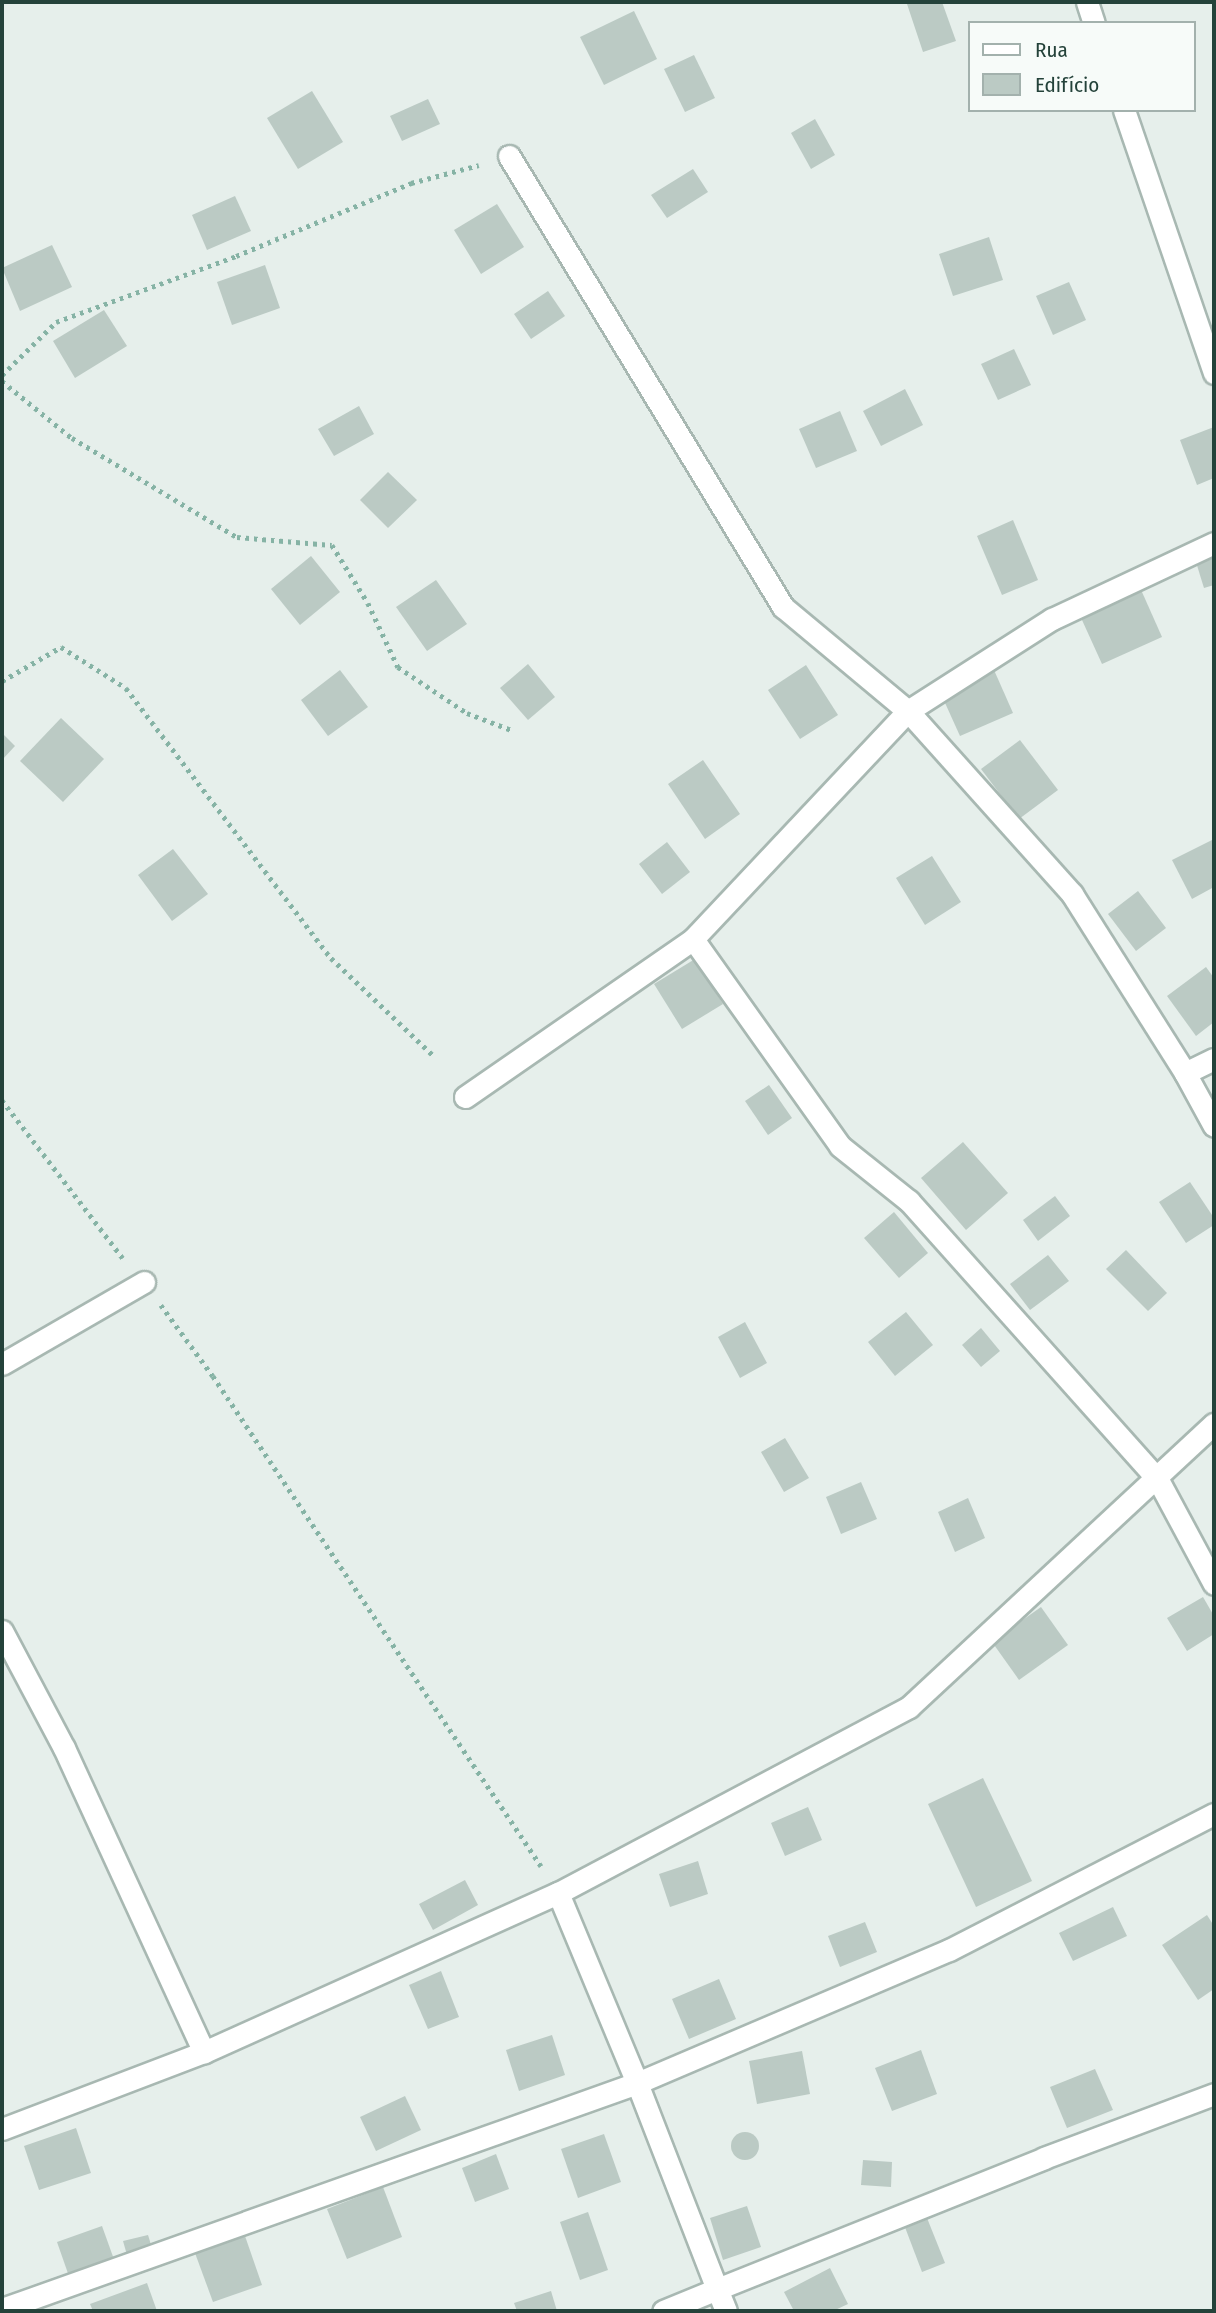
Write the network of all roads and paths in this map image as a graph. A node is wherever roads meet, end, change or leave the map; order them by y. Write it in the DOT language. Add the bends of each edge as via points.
graph roads {
  1 [pos="1087,2"];
  2 [pos="1093,21"];
  3 [pos="1125,112"];
  4 [pos="509,156"];
  5 [pos="1214,373"];
  6 [pos="2,375"];
  7 [pos="2,381"];
  8 [pos="1214,543"];
  9 [pos="2,681"];
  10 [pos="908,711"];
  11 [pos="514,731"];
  12 [pos="692,939"];
  13 [pos="434,1056"];
  14 [pos="1214,1059"];
  15 [pos="1185,1073"];
  16 [pos="465,1097"];
  17 [pos="2,1100"];
  18 [pos="1214,1126"];
  19 [pos="144,1282"];
  20 [pos="2,1364"];
  21 [pos="1214,1424"];
  22 [pos="1157,1478"];
  23 [pos="1214,1584"];
  24 [pos="2,1631"];
  25 [pos="1214,1814"];
  26 [pos="558,1893"];
  27 [pos="204,2052"];
  28 [pos="637,2083"];
  29 [pos="1214,2094"];
  30 [pos="2,2129"];
  31 [pos="717,2289"];
  32 [pos="2,2309"];
  33 [pos="663,2311"];
  34 [pos="726,2311"];
  1 -- 2 [label="street"];
  3 -- 5 [label="street"];
  4 -- 6 [label="path" via="411,183 236,256 55,322"];
  4 -- 10 [label="street" via="783,607"];
  7 -- 11 [label="path" via="72,438 237,537 332,545 368,604 398,667 467,713"];
  8 -- 10 [label="street" via="1052,619"];
  9 -- 13 [label="path" via="61,647 126,688 331,958"];
  10 -- 12 [label="street"];
  10 -- 15 [label="street" via="1072,894"];
  12 -- 16 [label="street"];
  12 -- 22 [label="street" via="840,1146 909,1201"];
  14 -- 15 [label="street"];
  15 -- 18 [label="street"];
  17 -- 19 [label="path"];
  19 -- 20 [label="street"];
  19 -- 26 [label="path" via="213,1376"];
  21 -- 22 [label="street"];
  22 -- 23 [label="street"];
  22 -- 26 [label="street" via="909,1707"];
  24 -- 27 [label="street" via="64,1748"];
  25 -- 28 [label="street" via="949,1950"];
  26 -- 27 [label="street"];
  26 -- 28 [label="street"];
  27 -- 30 [label="street"];
  28 -- 31 [label="street"];
  28 -- 32 [label="street"];
  29 -- 31 [label="street"];
  31 -- 33 [label="street"];
  31 -- 34 [label="street"];
}
